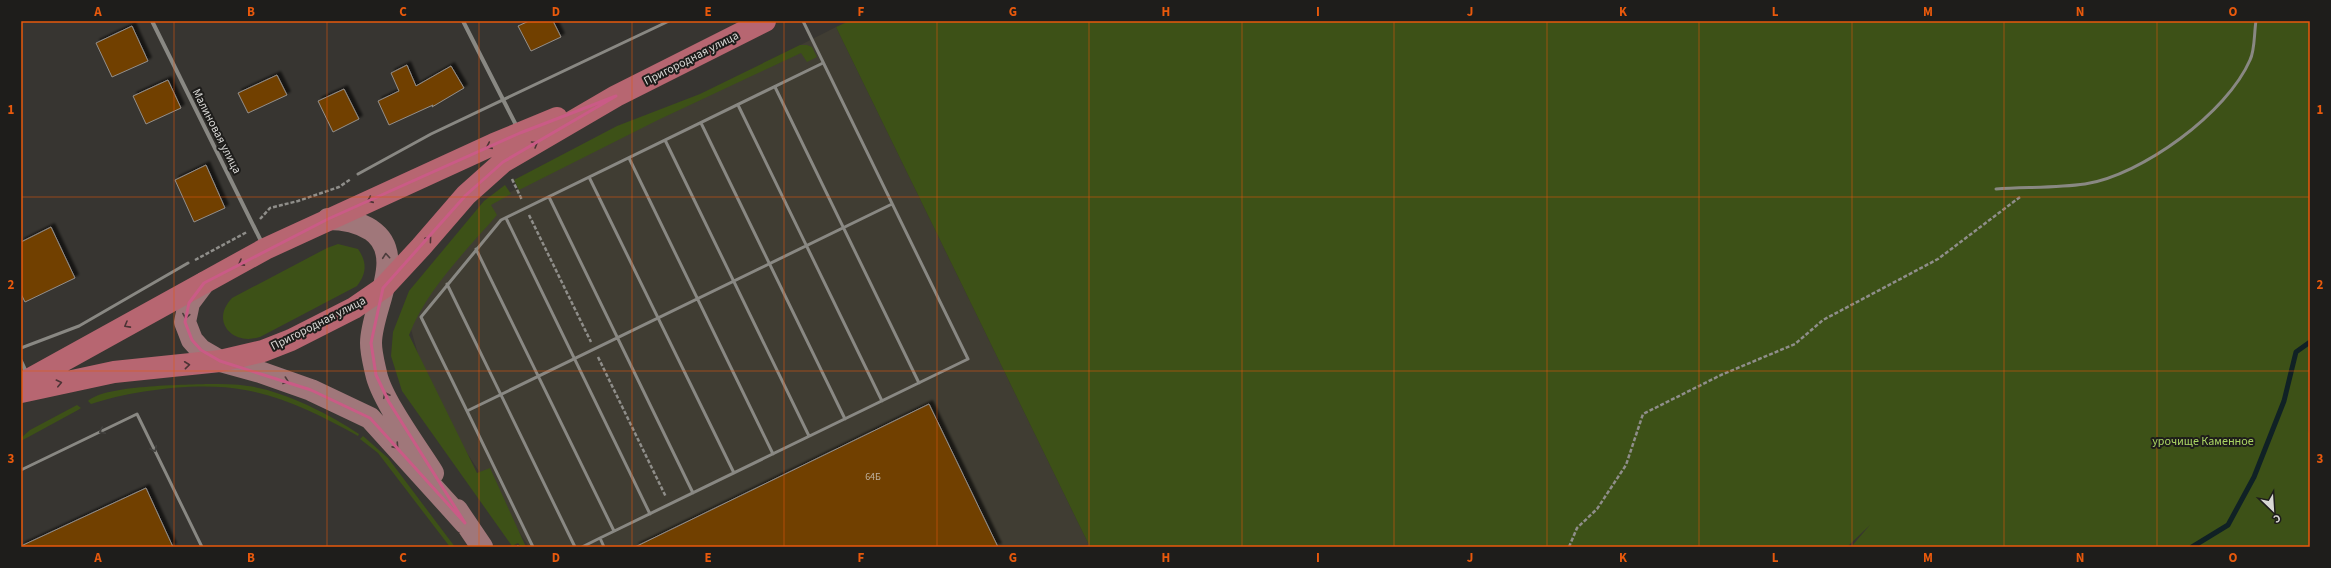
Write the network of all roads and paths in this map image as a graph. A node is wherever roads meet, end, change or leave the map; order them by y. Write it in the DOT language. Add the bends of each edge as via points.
graph roads {
  1 [pos="152,21"];
  2 [pos="463,21"];
  3 [pos="669,21"];
  4 [pos="765,21"];
  5 [pos="803,21"];
  6 [pos="2256,21"];
  7 [pos="823,63"];
  8 [pos="775,86"];
  9 [pos="616,96"];
  10 [pos="503,100"];
  11 [pos="738,105"];
  12 [pos="701,123"];
  13 [pos="520,133"];
  14 [pos="665,140"];
  15 [pos="629,158"];
  16 [pos="503,162"];
  17 [pos="358,174"];
  18 [pos="589,177"];
  19 [pos="2035,186"];
  20 [pos="1996,188"];
  21 [pos="549,197"];
  22 [pos="892,204"];
  23 [pos="526,208"];
  24 [pos="506,218"];
  25 [pos="328,219"];
  26 [pos="254,227"];
  27 [pos="844,228"];
  28 [pos="807,246"];
  29 [pos="265,249"];
  30 [pos="476,249"];
  31 [pos="188,263"];
  32 [pos="769,264"];
  33 [pos="734,281"];
  34 [pos="204,283"];
  35 [pos="447,284"];
  36 [pos="383,288"];
  37 [pos="698,299"];
  38 [pos="658,318"];
  39 [pos="618,338"];
  40 [pos="21,348"];
  41 [pos="595,349"];
  42 [pos="575,359"];
  43 [pos="220,361"];
  44 [pos="539,377"];
  45 [pos="23,379"];
  46 [pos="919,383"];
  47 [pos="501,395"];
  48 [pos="882,401"];
  49 [pos="467,412"];
  50 [pos="845,419"];
  51 [pos="809,436"];
  52 [pos="773,454"];
  53 [pos="21,470"];
  54 [pos="734,473"];
  55 [pos="694,493"];
  56 [pos="670,504"];
  57 [pos="650,514"];
  58 [pos="465,523"];
  59 [pos="614,532"];
  60 [pos="600,538"];
  61 [pos="202,547"];
  62 [pos="482,547"];
  63 [pos="533,547"];
  64 [pos="576,547"];
  65 [pos="582,547"];
  66 [pos="604,547"];
  67 [pos="1569,547"];
  1 -- 26 [label="street, Малиновая улица"];
  2 -- 10 [label="street"];
  3 -- 10 [label="lane"];
  4 -- 9 [label="main road, Пригородная улица"];
  5 -- 7 [label="lane"];
  6 -- 19 [label="lane" via="2251,59 2226,98 2174,143 2125,172 2085,184"];
  7 -- 8 [label="lane"];
  7 -- 22 [label="lane"];
  8 -- 11 [label="lane"];
  8 -- 27 [label="lane"];
  9 -- 13 [label="main road, Пригородная улица"];
  16 -- 9 [label="main road, Пригородная улица, one-way"];
  10 -- 13 [label="street"];
  10 -- 17 [label="lane" via="431,134"];
  11 -- 12 [label="lane"];
  11 -- 28 [label="lane"];
  12 -- 14 [label="lane"];
  12 -- 32 [label="lane"];
  13 -- 25 [label="main road, Пригородная улица, one-way"];
  14 -- 15 [label="lane"];
  14 -- 33 [label="lane"];
  15 -- 18 [label="lane"];
  15 -- 37 [label="lane"];
  16 -- 23 [label="path"];
  36 -- 16 [label="main road, Пригородная улица, one-way" via="466,195"];
  17 -- 26 [label="path" via="339,187 270,208"];
  18 -- 21 [label="lane"];
  18 -- 38 [label="lane"];
  19 -- 20 [label="lane"];
  19 -- 67 [label="path" via="1938,259 1823,320 1795,344 1721,375 1642,414 1626,465 1597,508 1578,528"];
  21 -- 23 [label="lane"];
  21 -- 39 [label="lane"];
  22 -- 27 [label="lane"];
  22 -- 46 [label="lane" via="968,359"];
  23 -- 24 [label="lane"];
  23 -- 41 [label="path"];
  24 -- 30 [label="lane" via="501,220"];
  24 -- 42 [label="lane"];
  25 -- 29 [label="main road, Пригородная улица"];
  36 -- 25 [label="street, one-way" via="387,250 379,235 347,219"];
  26 -- 29 [label="street, Малиновая улица"];
  26 -- 31 [label="path"];
  27 -- 28 [label="lane"];
  27 -- 46 [label="lane"];
  28 -- 32 [label="lane"];
  28 -- 48 [label="lane"];
  29 -- 34 [label="main road, Пригородная улица, one-way"];
  30 -- 35 [label="lane"];
  30 -- 44 [label="lane"];
  31 -- 40 [label="lane" via="79,326"];
  32 -- 33 [label="lane"];
  32 -- 50 [label="lane"];
  33 -- 37 [label="lane"];
  33 -- 51 [label="lane"];
  34 -- 43 [label="street, one-way" via="189,303 185,322 192,340 201,350"];
  34 -- 45 [label="main road, Пригородная улица, one-way"];
  35 -- 47 [label="lane"];
  35 -- 49 [label="lane" via="421,317"];
  36 -- 43 [label="main road, Пригородная улица" via="354,308 291,340 263,351"];
  58 -- 36 [label="street, one-way" via="389,402 376,375 371,343"];
  37 -- 38 [label="lane"];
  37 -- 52 [label="lane"];
  38 -- 39 [label="lane"];
  38 -- 54 [label="lane"];
  39 -- 41 [label="lane"];
  39 -- 55 [label="lane"];
  41 -- 42 [label="lane"];
  41 -- 56 [label="path"];
  42 -- 44 [label="lane"];
  42 -- 57 [label="lane"];
  45 -- 43 [label="main road, Пригородная улица, one-way"];
  43 -- 58 [label="street, one-way" via="311,390 370,418"];
  44 -- 47 [label="lane"];
  44 -- 59 [label="lane"];
  46 -- 48 [label="lane"];
  47 -- 49 [label="lane"];
  47 -- 64 [label="lane"];
  48 -- 50 [label="lane"];
  49 -- 63 [label="lane"];
  50 -- 51 [label="lane"];
  51 -- 52 [label="lane"];
  52 -- 54 [label="lane"];
  53 -- 61 [label="lane" via="137,414"];
  54 -- 55 [label="lane"];
  55 -- 56 [label="lane"];
  56 -- 57 [label="lane"];
  57 -- 59 [label="lane"];
  58 -- 62 [label="street"];
  59 -- 60 [label="lane"];
  60 -- 65 [label="lane"];
  60 -- 66 [label="lane"];
}
